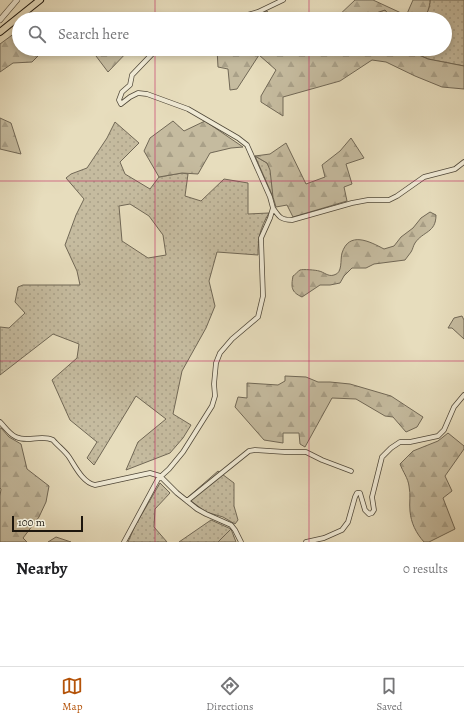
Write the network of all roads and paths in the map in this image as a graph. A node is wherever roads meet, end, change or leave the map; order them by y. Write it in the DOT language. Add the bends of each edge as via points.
graph roads {
  1 [pos="17,0"];
  2 [pos="40,0"];
  3 [pos="283,0"];
  4 [pos="26,12"];
  5 [pos="258,12"];
  6 [pos="0,20"];
  7 [pos="12,24"];
  8 [pos="0,32"];
  9 [pos="150,56"];
  10 [pos="464,162"];
  11 [pos="273,208"];
  12 [pos="464,396"];
  13 [pos="0,422"];
  14 [pos="351,471"];
  15 [pos="160,476"];
  16 [pos="187,501"];
  17 [pos="124,542"];
  18 [pos="241,542"];
  19 [pos="306,542"];
  1 -- 6 [label="street"];
  2 -- 4 [label="highway"];
  3 -- 5 [label="street"];
  7 -- 8 [label="highway"];
  9 -- 11 [label="street" via="132,75 130,85 118,100 121,104 138,93 147,94 188,109 238,138 247,145"];
  10 -- 11 [label="street" via="455,169 424,177 389,200 352,203 292,220 280,218"];
  11 -- 15 [label="street" via="261,238 263,296 258,317 220,353 216,363 215,396 212,406 183,452"];
  12 -- 19 [label="street" via="438,436 400,442 382,457 372,497 372,512 369,514 365,510 360,493 357,493 348,522 342,530"];
  13 -- 15 [label="street" via="18,438 40,437 53,440 91,485 150,474"];
  14 -- 16 [label="street" via="306,452 249,451"];
  15 -- 16 [label="street"];
  15 -- 17 [label="street"];
  16 -- 18 [label="street" via="206,514 231,525"];
}
